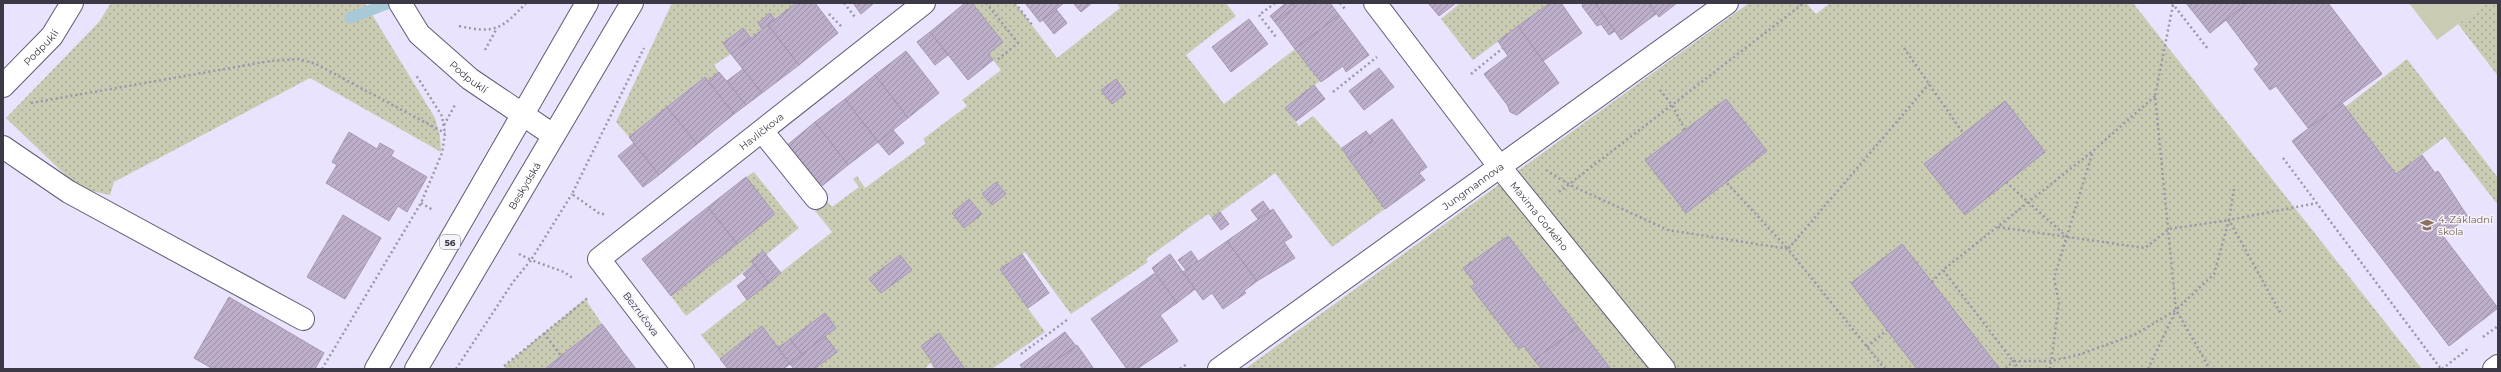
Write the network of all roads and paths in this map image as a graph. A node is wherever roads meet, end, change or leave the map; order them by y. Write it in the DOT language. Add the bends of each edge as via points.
graph roads {
  1 [pos="72,3"];
  2 [pos="400,3"];
  3 [pos="526,3"];
  4 [pos="587,3"];
  5 [pos="632,3"];
  6 [pos="844,3"];
  7 [pos="924,3"];
  8 [pos="986,3"];
  9 [pos="1015,3"];
  10 [pos="1275,3"];
  11 [pos="1340,3"];
  12 [pos="1375,3"];
  13 [pos="1727,3"];
  14 [pos="1804,3"];
  15 [pos="2173,4"];
  16 [pos="829,14"];
  17 [pos="1349,14"];
  18 [pos="859,22"];
  19 [pos="1033,26"];
  20 [pos="460,27"];
  21 [pos="846,32"];
  22 [pos="1276,37"];
  23 [pos="646,44"];
  24 [pos="1503,48"];
  25 [pos="1904,48"];
  26 [pos="2208,49"];
  27 [pos="1380,54"];
  28 [pos="997,60"];
  29 [pos="1641,65"];
  30 [pos="1466,68"];
  31 [pos="413,70"];
  32 [pos="1471,74"];
  33 [pos="1476,80"];
  34 [pos="1929,84"];
  35 [pos="3,86"];
  36 [pos="1332,92"];
  37 [pos="2155,96"];
  38 [pos="30,103"];
  39 [pos="1672,105"];
  40 [pos="523,115"];
  41 [pos="1685,130"];
  42 [pos="762,131"];
  43 [pos="445,133"];
  44 [pos="553,134"];
  45 [pos="1963,134"];
  46 [pos="1526,146"];
  47 [pos="3,147"];
  48 [pos="2094,150"];
  49 [pos="2283,158"];
  50 [pos="1499,166"];
  51 [pos="1726,182"];
  52 [pos="2006,182"];
  53 [pos="1570,185"];
  54 [pos="2234,189"];
  55 [pos="572,194"];
  56 [pos="816,198"];
  57 [pos="2030,202"];
  58 [pos="2317,203"];
  59 [pos="1533,207"];
  60 [pos="612,214"];
  61 [pos="2229,220"];
  62 [pos="1998,227"];
  63 [pos="2169,229"];
  64 [pos="2066,237"];
  65 [pos="1788,249"];
  66 [pos="599,259"];
  67 [pos="531,260"];
  68 [pos="1943,270"];
  69 [pos="578,282"];
  70 [pos="1932,282"];
  71 [pos="587,291"];
  72 [pos="591,296"];
  73 [pos="594,300"];
  74 [pos="2176,310"];
  75 [pos="2282,314"];
  76 [pos="303,319"];
  77 [pos="1067,320"];
  78 [pos="1887,330"];
  79 [pos="544,333"];
  80 [pos="1867,347"];
  81 [pos="1021,354"];
  82 [pos="561,356"];
  83 [pos="1193,360"];
  84 [pos="2013,361"];
  85 [pos="2051,361"];
  86 [pos="504,366"];
  87 [pos="2498,366"];
  88 [pos="322,369"];
  89 [pos="376,369"];
  90 [pos="416,369"];
  91 [pos="456,369"];
  92 [pos="683,369"];
  93 [pos="1180,369"];
  94 [pos="1219,369"];
  95 [pos="1664,369"];
  96 [pos="1884,369"];
  97 [pos="2006,369"];
  98 [pos="2019,369"];
  99 [pos="2050,369"];
  100 [pos="2148,369"];
  101 [pos="2210,369"];
  102 [pos="2441,369"];
  103 [pos="2494,369"];
  1 -- 35 [label="street, Podpuklí" via="52,36"];
  2 -- 40 [label="street, Podpuklí" via="419,34 470,79"];
  3 -- 20 [label="path" via="506,24 488,30"];
  4 -- 40 [label="street, 56"];
  5 -- 44 [label="street, Beskydská"];
  6 -- 18 [label="path"];
  7 -- 42 [label="street, Havlíčkova"];
  8 -- 28 [label="path" via="1018,43"];
  9 -- 19 [label="path"];
  10 -- 22 [label="path" via="1259,15"];
  11 -- 17 [label="path"];
  12 -- 50 [label="street, Maxima Gorkého"];
  13 -- 29 [label="street, Jungmannova"];
  14 -- 39 [label="path"];
  15 -- 26 [label="path"];
  15 -- 37 [label="path"];
  16 -- 21 [label="path"];
  23 -- 55 [label="path"];
  24 -- 32 [label="path"];
  25 -- 34 [label="path"];
  27 -- 36 [label="path"];
  29 -- 39 [label="path"];
  29 -- 46 [label="street, Jungmannova"];
  30 -- 32 [label="path"];
  31 -- 43 [label="path" via="442,116"];
  32 -- 33 [label="path"];
  34 -- 45 [label="path"];
  34 -- 65 [label="path"];
  37 -- 48 [label="path"];
  37 -- 63 [label="path"];
  38 -- 43 [label="path" via="270,61 299,59 316,64"];
  39 -- 41 [label="path"];
  39 -- 53 [label="path"];
  40 -- 44 [label="street, Podpuklí"];
  40 -- 89 [label="street, 56"];
  42 -- 56 [label="street"];
  42 -- 66 [label="street, Havlíčkova"];
  43 -- 88 [label="path" via="442,153 421,203"];
  44 -- 90 [label="street, Beskydská"];
  46 -- 50 [label="street, Jungmannova"];
  46 -- 53 [label="path" via="1539,166"];
  47 -- 76 [label="street" via="69,192"];
  48 -- 57 [label="path"];
  48 -- 64 [label="path"];
  49 -- 58 [label="path"];
  50 -- 59 [label="street, Maxima Gorkého"];
  50 -- 94 [label="street, Jungmannova"];
  51 -- 65 [label="path"];
  52 -- 57 [label="path"];
  53 -- 59 [label="path"];
  53 -- 65 [label="path" via="1668,230"];
  54 -- 61 [label="path"];
  55 -- 60 [label="path" via="600,214"];
  55 -- 67 [label="path"];
  57 -- 62 [label="path"];
  57 -- 64 [label="path"];
  58 -- 61 [label="path"];
  58 -- 102 [label="path"];
  59 -- 95 [label="street, Maxima Gorkého"];
  61 -- 63 [label="path"];
  61 -- 74 [label="path" via="2214,274"];
  61 -- 75 [label="path"];
  62 -- 64 [label="path"];
  62 -- 68 [label="path"];
  63 -- 64 [label="path" via="2145,248"];
  63 -- 74 [label="path"];
  64 -- 85 [label="path" via="2054,278 2059,303"];
  65 -- 80 [label="path"];
  66 -- 92 [label="street, Bezručova"];
  67 -- 69 [label="path" via="564,272"];
  67 -- 91 [label="path" via="513,282"];
  68 -- 70 [label="path"];
  68 -- 84 [label="path"];
  71 -- 72 [label="path"];
  72 -- 73 [label="path"];
  72 -- 79 [label="path"];
  74 -- 85 [label="path" via="2136,334"];
  74 -- 100 [label="path"];
  74 -- 101 [label="path"];
  77 -- 81 [label="path"];
  78 -- 80 [label="path"];
  79 -- 82 [label="path"];
  79 -- 86 [label="path"];
  80 -- 96 [label="path"];
  83 -- 93 [label="path"];
  84 -- 85 [label="path"];
  84 -- 97 [label="path"];
  84 -- 98 [label="path"];
  85 -- 99 [label="path"];
  87 -- 103 [label="street"];
}
